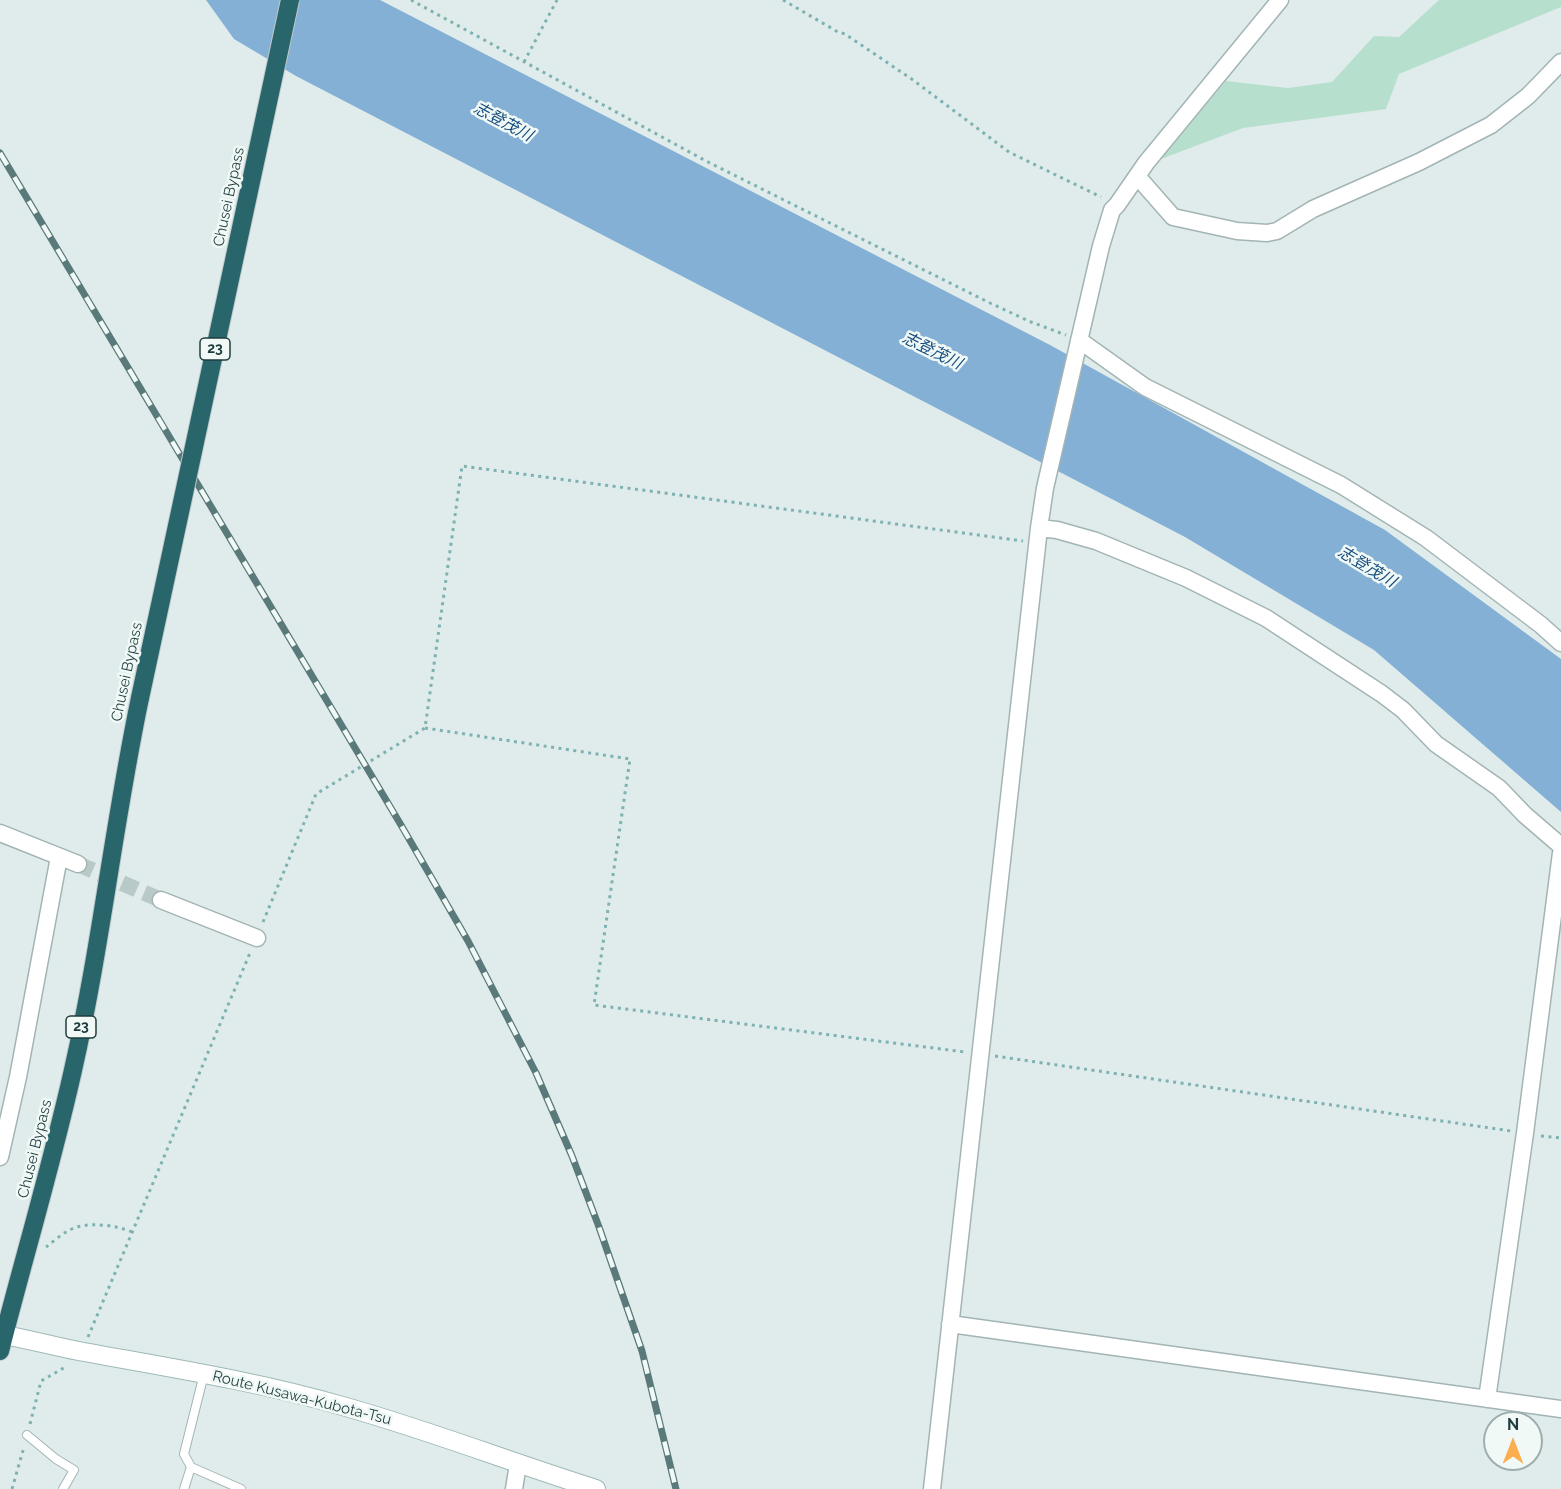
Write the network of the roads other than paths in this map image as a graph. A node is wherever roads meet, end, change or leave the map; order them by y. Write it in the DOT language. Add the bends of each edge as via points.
graph roads {
  1 [pos="290,0"];
  2 [pos="1280,0"];
  3 [pos="1561,62"];
  4 [pos="1137,176"];
  5 [pos="1079,344"];
  6 [pos="1038,536"];
  7 [pos="1561,643"];
  8 [pos="0,833"];
  9 [pos="1561,846"];
  10 [pos="1561,853"];
  11 [pos="58,857"];
  12 [pos="78,864"];
  13 [pos="161,900"];
  14 [pos="257,938"];
  15 [pos="0,1157"];
  16 [pos="950,1324"];
  17 [pos="1,1340"];
  18 [pos="204,1373"];
  19 [pos="1487,1399"];
  20 [pos="1561,1409"];
  21 [pos="27,1435"];
  22 [pos="518,1464"];
  23 [pos="191,1467"];
  24 [pos="63,1489"];
  25 [pos="184,1489"];
  26 [pos="241,1489"];
  27 [pos="514,1489"];
  28 [pos="596,1489"];
  29 [pos="932,1489"];
  1 -- 17 [label="highway, Chusei Bypass / 23, bridge" via="120,796 74,1068"];
  2 -- 4 [label="street"];
  3 -- 4 [label="street" via="1528,96 1491,124 1419,162 1313,209 1276,231 1238,231 1173,217"];
  4 -- 5 [label="street" via="1112,210"];
  5 -- 6 [label="street" via="1045,488"];
  5 -- 7 [label="street" via="1146,387 1341,485 1426,538"];
  6 -- 9 [label="street" via="1057,530 1096,541 1186,578 1266,618 1383,694 1436,744 1498,788"];
  6 -- 16 [label="street"];
  8 -- 11 [label="street"];
  10 -- 19 [label="street"];
  11 -- 12 [label="street"];
  11 -- 15 [label="street"];
  13 -- 14 [label="street"];
  16 -- 19 [label="street"];
  16 -- 29 [label="street"];
  17 -- 18 [label="main road, Route Kusawa-Kubota-Tsu"];
  18 -- 22 [label="main road, Route Kusawa-Kubota-Tsu" via="344,1406"];
  18 -- 23 [label="lane" via="184,1454"];
  19 -- 20 [label="street"];
  21 -- 24 [label="lane" via="74,1470"];
  22 -- 27 [label="street"];
  22 -- 28 [label="main road, Route Kusawa-Kubota-Tsu"];
  23 -- 25 [label="lane"];
  23 -- 26 [label="lane"];
}
